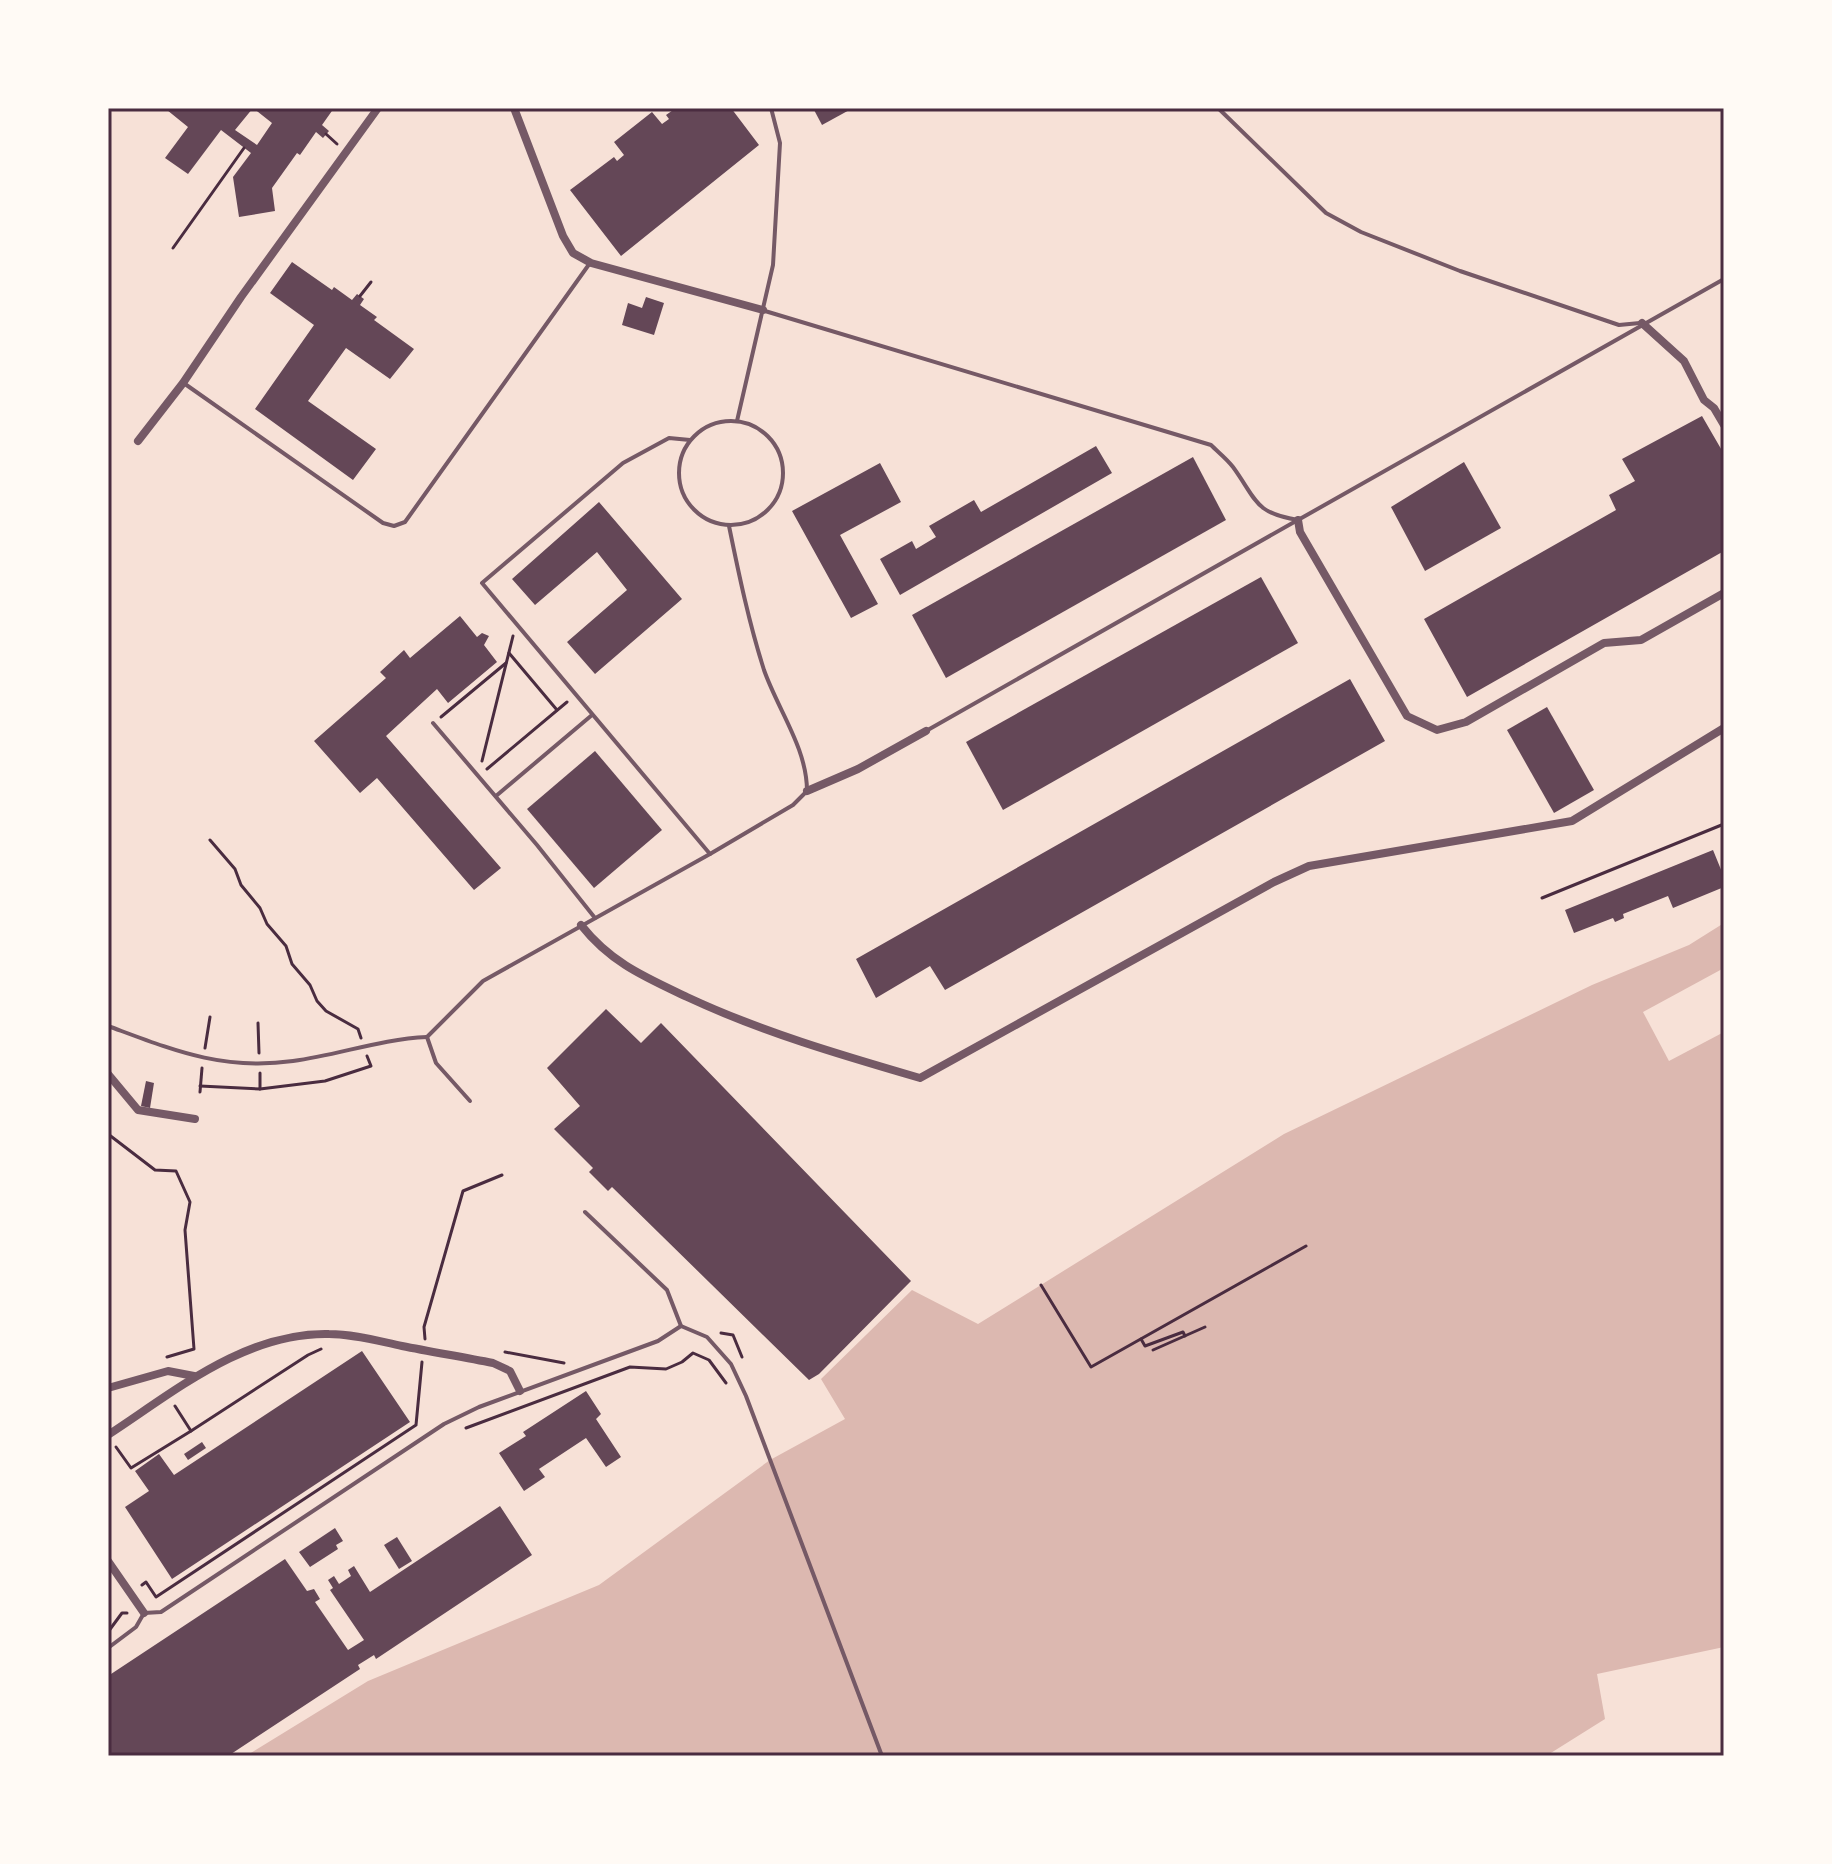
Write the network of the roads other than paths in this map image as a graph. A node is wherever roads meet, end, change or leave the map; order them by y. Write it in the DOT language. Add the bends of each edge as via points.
graph roads {
  1 [pos="378,108"];
  2 [pos="514,108"];
  3 [pos="771,108"];
  4 [pos="1218,108"];
  5 [pos="591,263"];
  6 [pos="1724,279"];
  7 [pos="763,310"];
  8 [pos="1642,323"];
  9 [pos="183,383"];
  10 [pos="737,421"];
  11 [pos="1724,425"];
  12 [pos="690,440"];
  13 [pos="138,441"];
  14 [pos="1298,520"];
  15 [pos="729,526"];
  16 [pos="1724,593"];
  17 [pos="592,715"];
  18 [pos="433,723"];
  19 [pos="1724,728"];
  20 [pos="926,731"];
  21 [pos="807,791"];
  22 [pos="496,796"];
  23 [pos="710,854"];
  24 [pos="595,918"];
  25 [pos="581,925"];
  26 [pos="108,1026"];
  27 [pos="427,1037"];
  28 [pos="108,1074"];
  29 [pos="470,1101"];
  30 [pos="195,1119"];
  31 [pos="585,1212"];
  32 [pos="681,1326"];
  33 [pos="194,1376"];
  34 [pos="108,1388"];
  35 [pos="520,1391"];
  36 [pos="108,1435"];
  37 [pos="108,1561"];
  38 [pos="144,1613"];
  39 [pos="108,1648"];
  40 [pos="882,1756"];
  1 -- 9 [label="street"];
  2 -- 5 [label="street" via="563,236 573,253"];
  3 -- 7 [label="lane" via="780,143 773,265"];
  4 -- 8 [label="lane" via="1326,213 1361,232 1619,325"];
  5 -- 7 [label="street"];
  5 -- 9 [label="lane" via="405,522 394,526"];
  6 -- 8 [label="lane"];
  7 -- 10 [label="lane"];
  7 -- 14 [label="lane" via="1211,445 1258,506"];
  8 -- 11 [label="street" via="1684,361"];
  8 -- 14 [label="lane"];
  9 -- 13 [label="street"];
  10 -- 12 [label="lane" via="703,428"];
  10 -- 15 [label="lane" via="754,426 779,450 783,485 765,514"];
  12 -- 15 [label="lane" via="679,471 688,504 700,516"];
  12 -- 17 [label="lane" via="669,438 623,463 482,583"];
  14 -- 16 [label="street" via="1300,532 1407,716 1437,730 1466,722 1604,643 1641,640"];
  14 -- 20 [label="lane"];
  15 -- 21 [label="lane" via="750,623 765,673 807,770"];
  17 -- 22 [label="lane"];
  17 -- 23 [label="lane"];
  18 -- 22 [label="lane"];
  19 -- 25 [label="street" via="1572,821 1309,866 920,1078 799,1043 708,1007 626,968"];
  20 -- 21 [label="street"];
  21 -- 23 [label="lane" via="793,805"];
  22 -- 24 [label="lane"];
  23 -- 24 [label="lane"];
  24 -- 25 [label="lane"];
  25 -- 27 [label="lane" via="483,981"];
  26 -- 27 [label="lane" via="191,1056 231,1063 292,1061 396,1038"];
  27 -- 29 [label="lane" via="436,1063"];
  28 -- 30 [label="street" via="138,1110"];
  31 -- 32 [label="lane" via="667,1290"];
  32 -- 35 [label="lane" via="658,1341"];
  32 -- 40 [label="lane" via="707,1337 731,1364 746,1396"];
  33 -- 34 [label="street" via="168,1371"];
  33 -- 35 [label="street" via="289,1337 327,1334 493,1363 510,1371"];
  33 -- 36 [label="street"];
  35 -- 38 [label="lane" via="444,1424 161,1612"];
  37 -- 38 [label="street"];
  38 -- 39 [label="lane" via="136,1627"];
}
